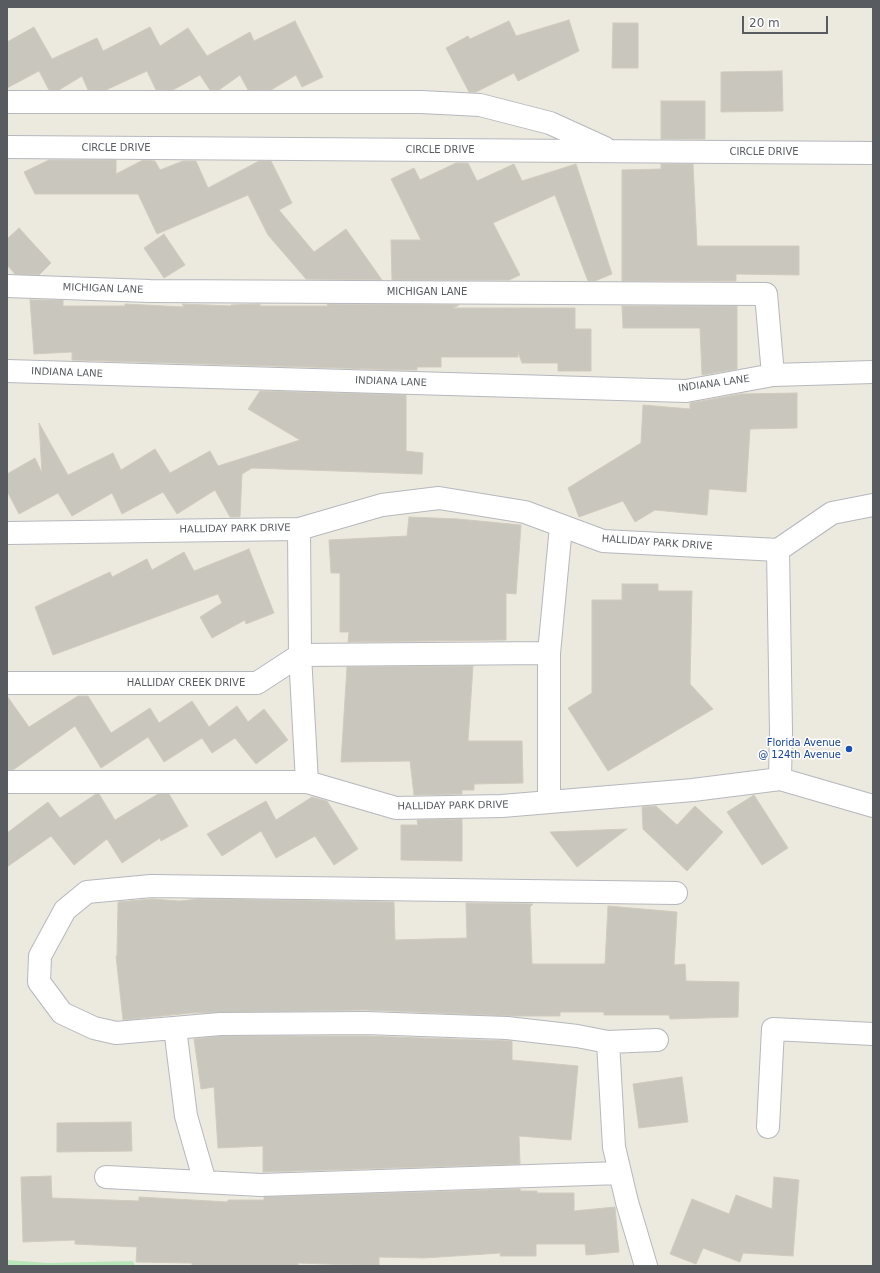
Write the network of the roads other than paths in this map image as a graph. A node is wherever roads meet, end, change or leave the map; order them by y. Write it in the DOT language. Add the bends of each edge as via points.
graph roads {
  1 [pos="7,102"];
  2 [pos="7,147"];
  3 [pos="611,151"];
  4 [pos="873,153"];
  5 [pos="7,286"];
  6 [pos="7,371"];
  7 [pos="873,372"];
  8 [pos="773,375"];
  9 [pos="873,504"];
  10 [pos="561,526"];
  11 [pos="298,528"];
  12 [pos="7,532"];
  13 [pos="778,550"];
  14 [pos="549,653"];
  15 [pos="300,656"];
  16 [pos="7,683"];
  17 [pos="780,779"];
  18 [pos="7,782"];
  19 [pos="307,782"];
  20 [pos="549,801"];
  21 [pos="873,806"];
  22 [pos="676,893"];
  23 [pos="174,1028"];
  24 [pos="873,1034"];
  25 [pos="657,1040"];
  26 [pos="608,1042"];
  27 [pos="768,1126"];
  28 [pos="620,1173"];
  29 [pos="106,1177"];
  30 [pos="205,1182"];
  31 [pos="646,1266"];
  1 -- 3 [label="street" via="480,104 550,123"];
  2 -- 3 [label="street, CIRCLE DRIVE"];
  3 -- 4 [label="street, CIRCLE DRIVE"];
  5 -- 8 [label="street, MICHIGAN LANE" via="150,291 766,294"];
  6 -- 8 [label="street, INDIANA LANE" via="686,391"];
  7 -- 8 [label="street, INDIANA LANE"];
  9 -- 13 [label="street" via="832,513"];
  10 -- 11 [label="street, HALLIDAY PARK DRIVE" via="525,512 439,498 382,505"];
  10 -- 13 [label="street, HALLIDAY PARK DRIVE" via="603,541"];
  10 -- 14 [label="street"];
  11 -- 12 [label="street, HALLIDAY PARK DRIVE"];
  11 -- 15 [label="street"];
  13 -- 17 [label="street"];
  14 -- 15 [label="street"];
  14 -- 20 [label="street"];
  15 -- 16 [label="street, HALLIDAY CREEK DRIVE" via="257,683"];
  15 -- 19 [label="street"];
  17 -- 20 [label="street, HALLIDAY PARK DRIVE" via="693,790"];
  17 -- 21 [label="street, HALLIDAY PARK DRIVE"];
  18 -- 19 [label="street, HALLIDAY PARK DRIVE"];
  19 -- 20 [label="street, HALLIDAY PARK DRIVE" via="396,808 502,806"];
  22 -- 23 [label="street" via="151,886 87,892 65,910 40,956 39,982 62,1013 94,1028 116,1033"];
  23 -- 26 [label="street" via="220,1024 359,1023 499,1027"];
  23 -- 30 [label="street" via="186,1116"];
  24 -- 27 [label="street" via="773,1029"];
  25 -- 26 [label="street"];
  26 -- 28 [label="street" via="614,1146"];
  28 -- 30 [label="street" via="261,1184"];
  28 -- 31 [label="street"];
  29 -- 30 [label="street"];
}
